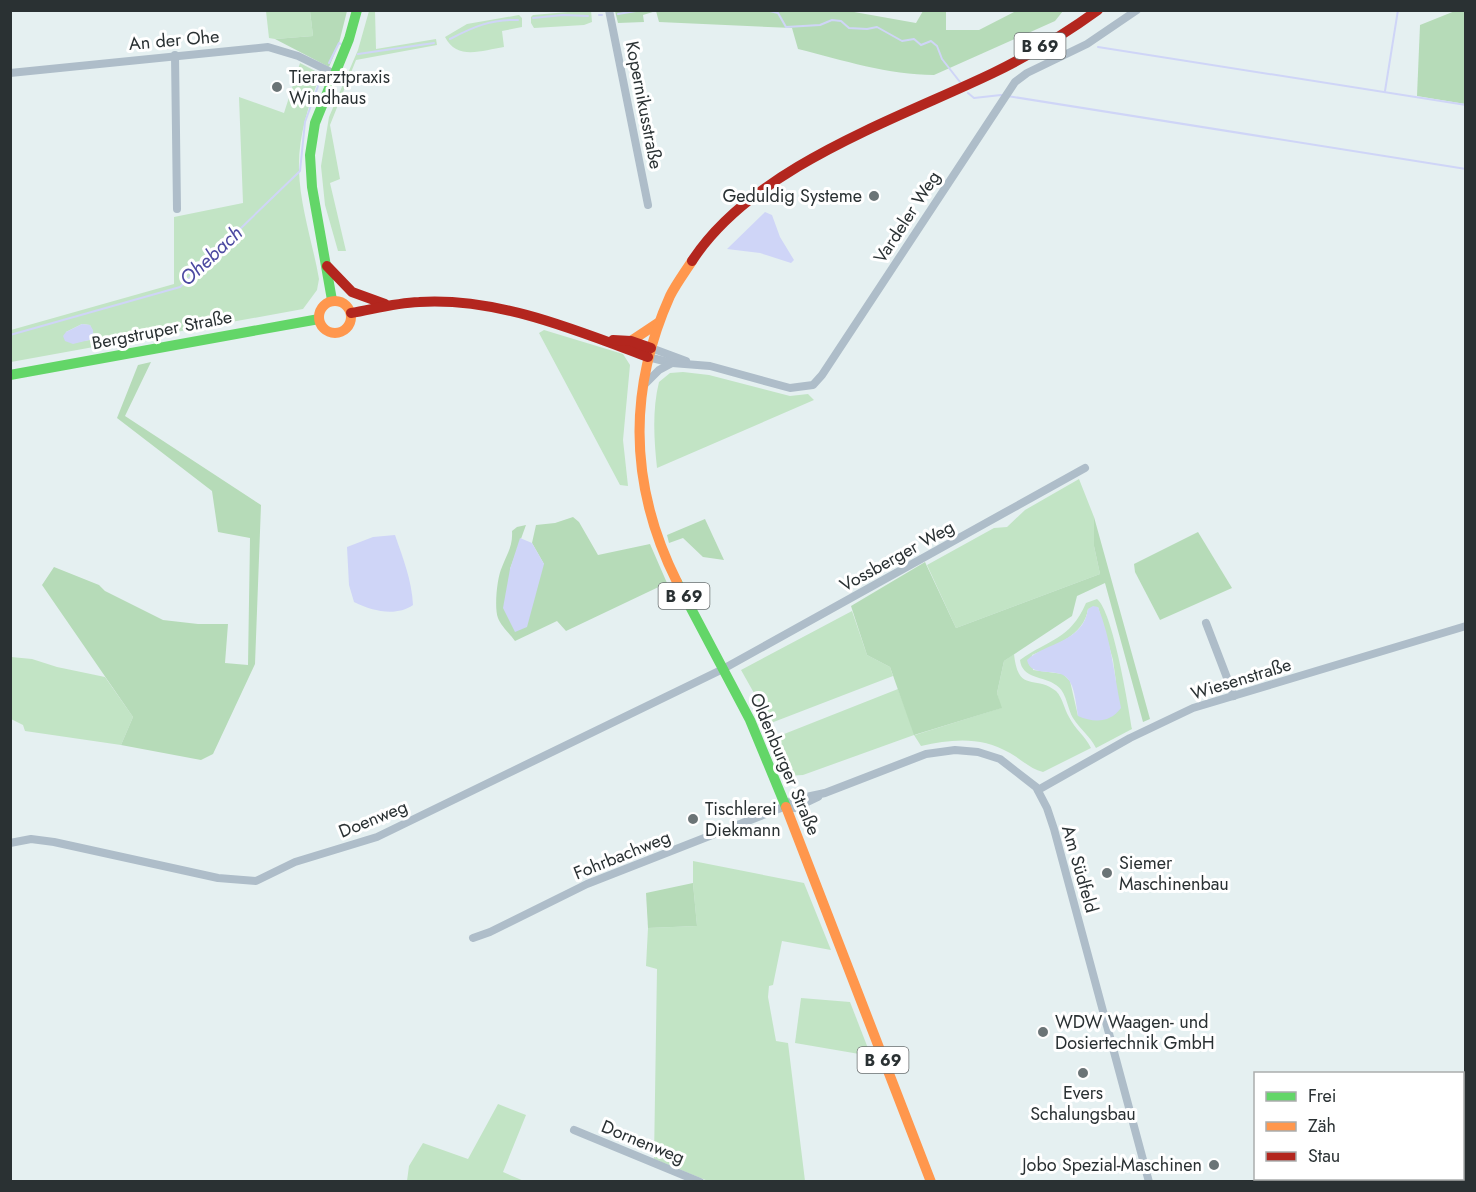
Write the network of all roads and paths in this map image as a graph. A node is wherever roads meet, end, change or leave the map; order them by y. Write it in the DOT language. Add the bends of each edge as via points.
graph roads {
  1 [pos="357,10"];
  2 [pos="609,10"];
  3 [pos="1098,10"];
  4 [pos="1137,10"];
  5 [pos="176,55"];
  6 [pos="10,73"];
  7 [pos="335,74"];
  8 [pos="648,206"];
  9 [pos="177,209"];
  10 [pos="326,265"];
  11 [pos="332,300"];
  12 [pos="388,305"];
  13 [pos="351,313"];
  14 [pos="319,320"];
  15 [pos="657,323"];
  16 [pos="607,340"];
  17 [pos="631,341"];
  18 [pos="649,352"];
  19 [pos="672,363"];
  20 [pos="695,364"];
  21 [pos="10,375"];
  22 [pos="643,386"];
  23 [pos="1085,468"];
  24 [pos="1206,623"];
  25 [pos="1466,626"];
  26 [pos="723,669"];
  27 [pos="1234,696"];
  28 [pos="1038,790"];
  29 [pos="786,806"];
  30 [pos="10,843"];
  31 [pos="473,938"];
  32 [pos="574,1130"];
  33 [pos="700,1182"];
  34 [pos="931,1182"];
  35 [pos="1149,1182"];
  1 -- 7 [label="main road" via="350,42"];
  2 -- 8 [label="street, Kopernikusstraße"];
  3 -- 15 [label="main road, B 69" via="1017,60 849,139 767,186 705,242 679,278"];
  4 -- 20 [label="street, Vardeler Weg" via="1087,44 1015,82 813,385 790,388"];
  5 -- 6 [label="street, An der Ohe"];
  5 -- 7 [label="street, An der Ohe" via="268,47"];
  5 -- 9 [label="street"];
  7 -- 10 [label="main road" via="314,125 311,147 312,188"];
  10 -- 11 [label="main road"];
  10 -- 12 [label="main road" via="350,292"];
  11 -- 13 [label="main road" via="342,302"];
  11 -- 14 [label="main road" via="320,309"];
  12 -- 13 [label="main road"];
  12 -- 16 [label="main road" via="483,306"];
  13 -- 14 [label="main road" via="347,328 338,333 324,328"];
  14 -- 21 [label="main road, Bergstruper Straße"];
  15 -- 17 [label="main road, B 69"];
  15 -- 18 [label="main road, B 69"];
  16 -- 17 [label="main road"];
  16 -- 18 [label="main road"];
  17 -- 18 [label="main road"];
  18 -- 19 [label="street, Vardeler Weg"];
  18 -- 20 [label="street, Vardeler Weg"];
  18 -- 22 [label="main road, Oldenburger Straße / B 69"];
  19 -- 20 [label="street, Vardeler Weg"];
  19 -- 22 [label="street"];
  22 -- 26 [label="main road, Oldenburger Straße / B 69" via="639,447 651,515 668,563"];
  23 -- 26 [label="street, Vossberger Weg"];
  24 -- 27 [label="street"];
  25 -- 27 [label="street, Wiesenstraße"];
  26 -- 29 [label="main road, Oldenburger Straße / B 69"];
  26 -- 30 [label="street, Doenweg" via="377,837 295,862 256,881 218,878 54,842 31,839"];
  27 -- 28 [label="street, Wiesenstraße" via="1193,708 1154,726"];
  28 -- 29 [label="street, Am Südfeld" via="1000,759 955,750 926,754 825,793 792,800"];
  28 -- 35 [label="street, Am Südfeld" via="1057,840"];
  29 -- 31 [label="street, Fohrbachweg" via="587,884"];
  29 -- 34 [label="main road, Oldenburger Straße / B 69"];
  32 -- 33 [label="street, Dornenweg"];
}
